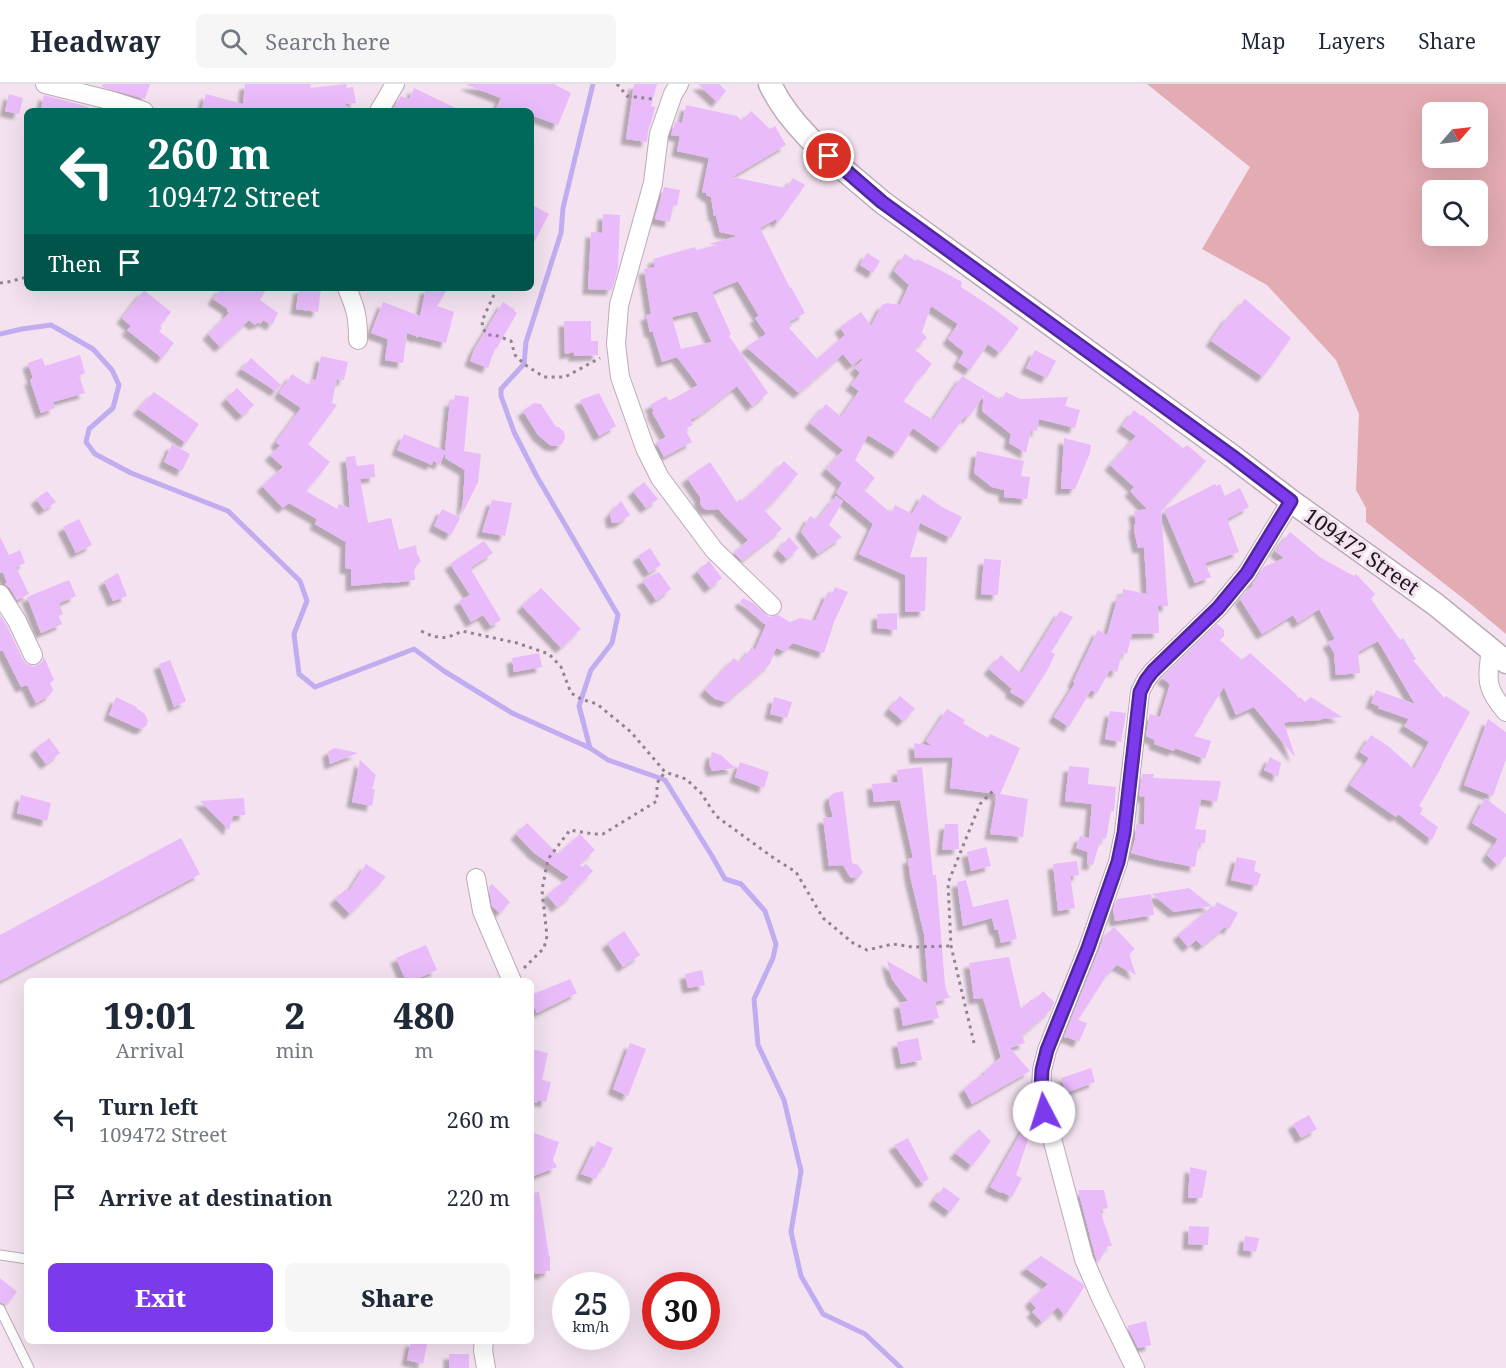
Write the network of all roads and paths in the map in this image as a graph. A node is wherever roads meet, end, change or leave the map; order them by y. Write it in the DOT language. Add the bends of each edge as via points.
graph roads {
  1 [pos="45,84"];
  2 [pos="395,84"];
  3 [pos="617,84"];
  4 [pos="679,84"];
  5 [pos="770,84"];
  6 [pos="136,108"];
  7 [pos="381,108"];
  8 [pos="666,114"];
  9 [pos="24,278"];
  10 [pos="0,283"];
  11 [pos="348,291"];
  12 [pos="496,291"];
  13 [pos="357,339"];
  14 [pos="617,349"];
  15 [pos="1291,501"];
  16 [pos="0,594"];
  17 [pos="772,606"];
  18 [pos="421,631"];
  19 [pos="33,655"];
  20 [pos="1499,656"];
  21 [pos="1506,712"];
  22 [pos="665,772"];
  23 [pos="993,791"];
  24 [pos="476,878"];
  25 [pos="951,946"];
  26 [pos="511,978"];
  27 [pos="514,978"];
  28 [pos="974,1043"];
  29 [pos="0,1255"];
  30 [pos="24,1259"];
  31 [pos="0,1310"];
  32 [pos="484,1344"];
  33 [pos="29,1368"];
  34 [pos="486,1368"];
  35 [pos="1135,1368"];
  1 -- 6 [label="street"];
  2 -- 7 [label="street"];
  3 -- 8 [label="path" via="627,96 656,99"];
  4 -- 8 [label="street"];
  5 -- 15 [label="street, 109472 Street" via="801,129 882,202"];
  8 -- 14 [label="street" via="650,192 619,305"];
  9 -- 10 [label="path"];
  11 -- 13 [label="street" via="358,323"];
  12 -- 14 [label="path" via="482,321 483,329 488,335 511,342 515,356 544,377 565,376"];
  14 -- 17 [label="street" via="620,377 660,478 714,550"];
  15 -- 20 [label="street, 109472 Street" via="1435,604"];
  15 -- 35 [label="street" via="1247,573 1218,608 1153,671 1140,692 1118,862 1042,1070 1044,1112 1084,1259"];
  16 -- 19 [label="street"];
  18 -- 22 [label="path" via="436,637 453,637 462,631 549,654 561,667 571,693 597,704 631,732"];
  20 -- 21 [label="street" via="1488,681"];
  22 -- 25 [label="path" via="686,779 716,816 796,872 823,918 853,943 867,950 893,944"];
  22 -- 27 [label="path" via="657,783 657,801 603,834 570,830 548,859 542,890 547,936 544,948"];
  23 -- 25 [label="path" via="980,804 948,883"];
  24 -- 26 [label="street" via="482,911"];
  25 -- 28 [label="path"];
  29 -- 30 [label="lane"];
  31 -- 33 [label="lane"];
  32 -- 34 [label="street"];
}
